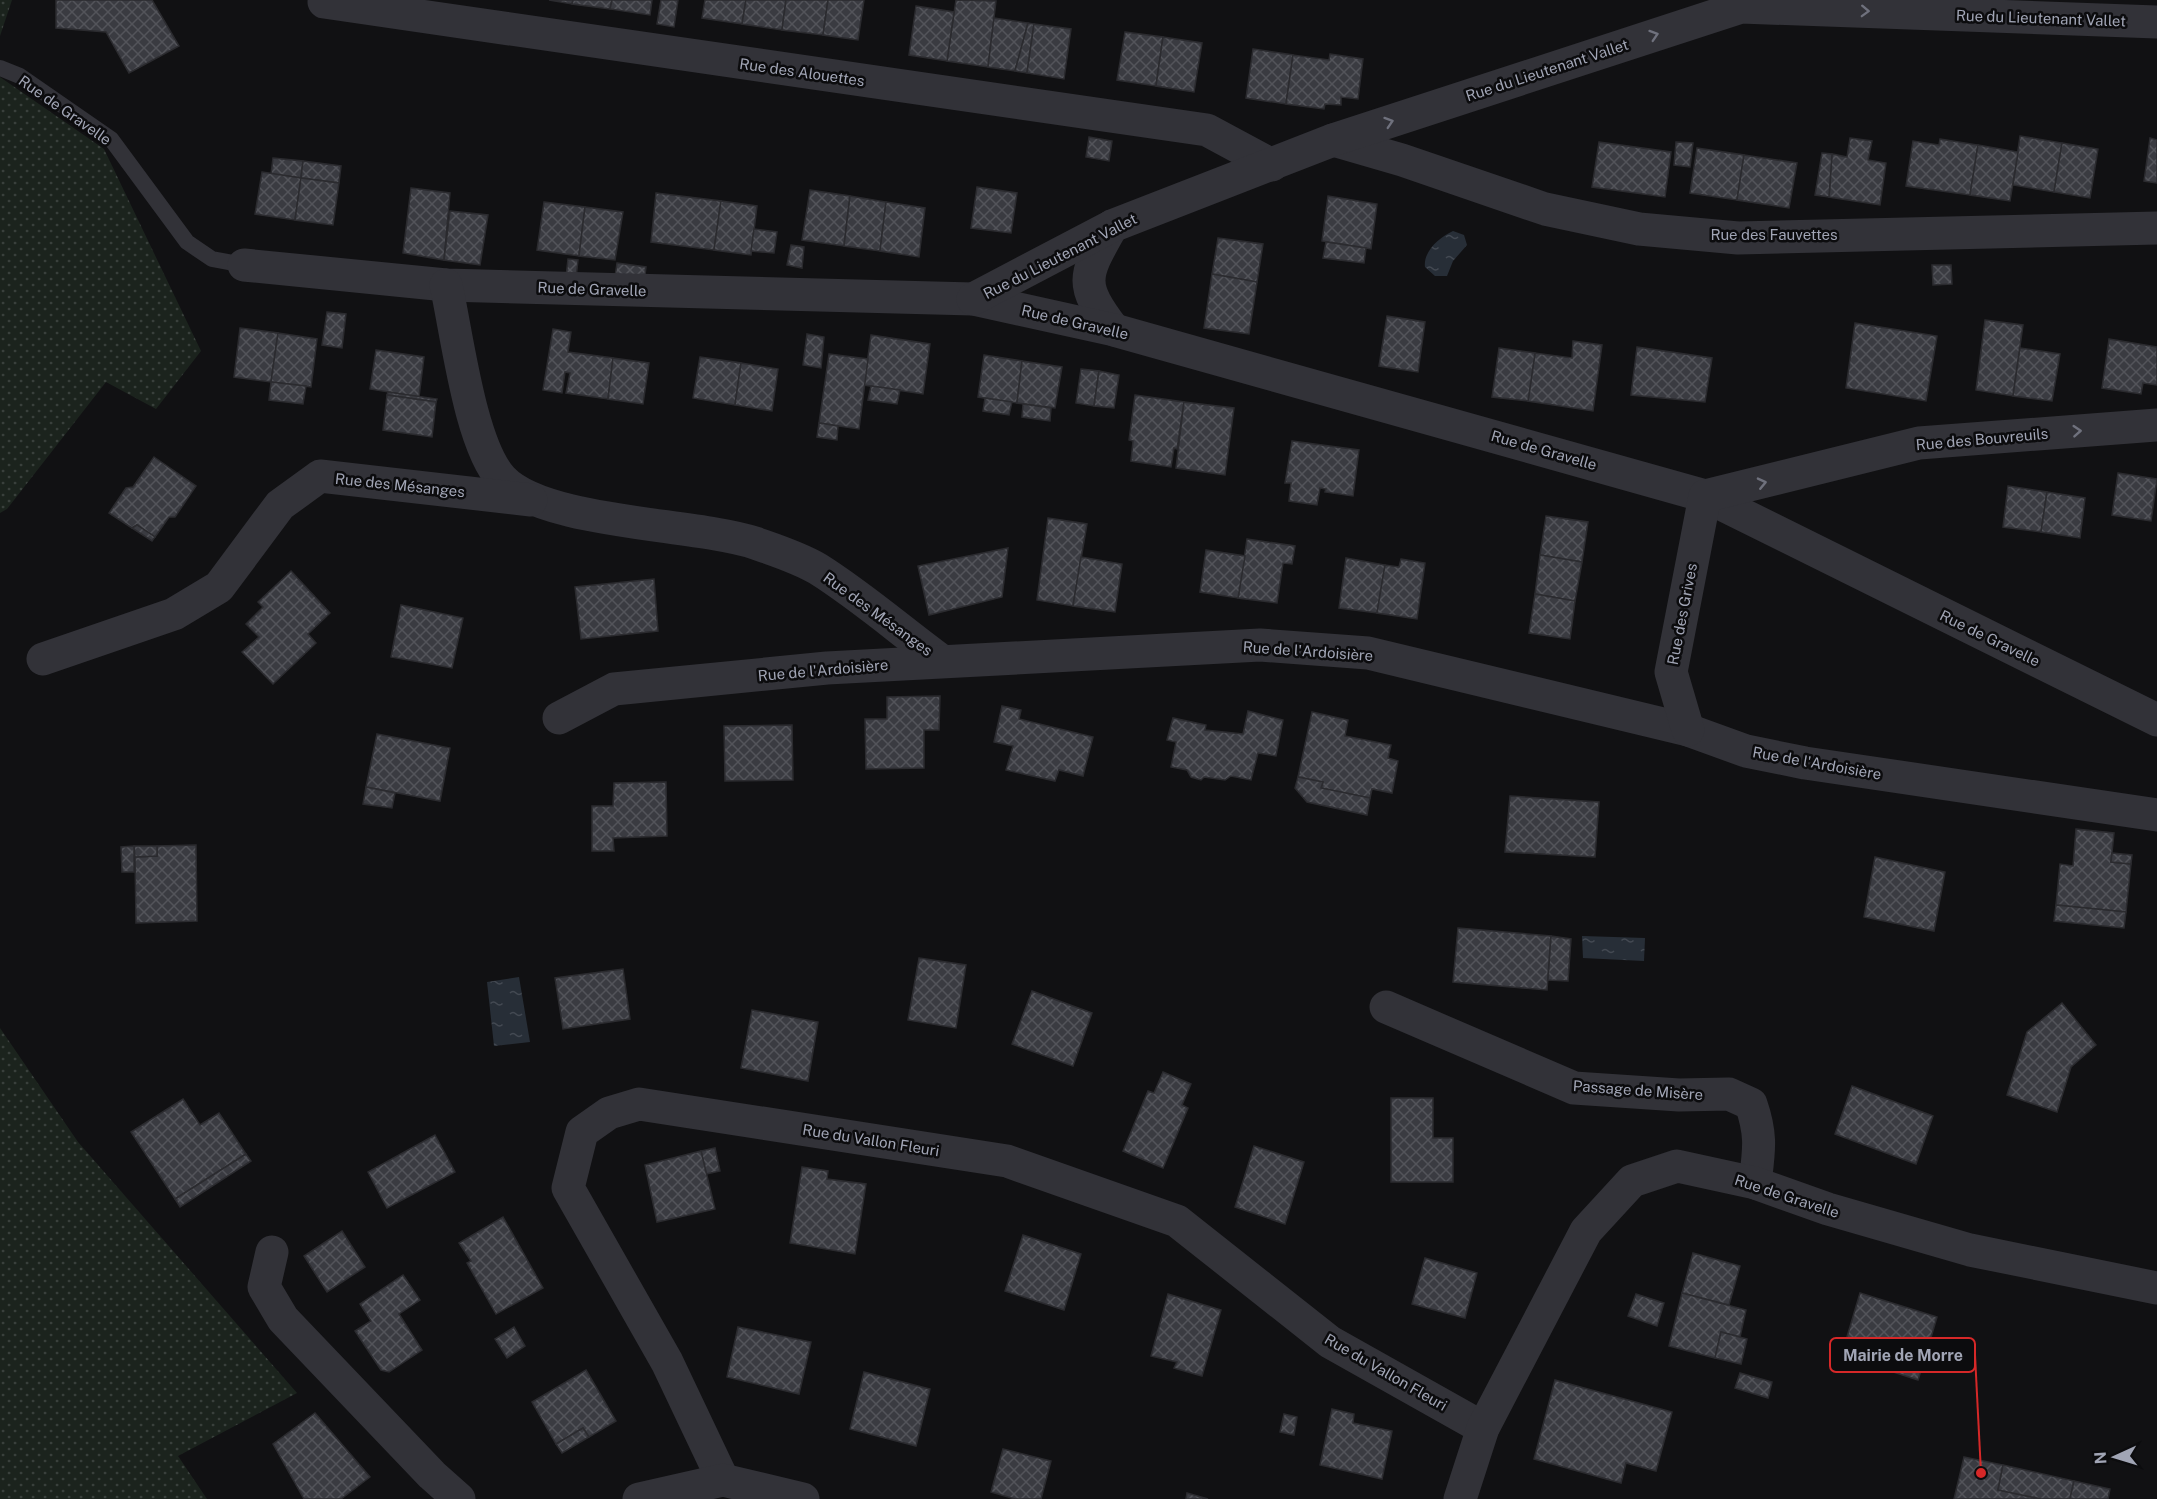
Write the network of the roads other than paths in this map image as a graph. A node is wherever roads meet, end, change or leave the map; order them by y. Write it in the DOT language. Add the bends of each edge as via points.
graph roads {
  1 [pos="324,2"];
  2 [pos="2157,22"];
  3 [pos="0,68"];
  4 [pos="1333,141"];
  5 [pos="1272,165"];
  6 [pos="1112,226"];
  7 [pos="2157,228"];
  8 [pos="244,265"];
  9 [pos="446,285"];
  10 [pos="973,299"];
  11 [pos="1114,330"];
  12 [pos="2157,425"];
  13 [pos="1705,496"];
  14 [pos="535,500"];
  15 [pos="43,659"];
  16 [pos="942,661"];
  17 [pos="559,718"];
  18 [pos="2157,720"];
  19 [pos="1688,730"];
  20 [pos="2157,815"];
  21 [pos="1386,1007"];
  22 [pos="1755,1183"];
  23 [pos="272,1252"];
  24 [pos="2157,1288"];
  25 [pos="1483,1428"];
  26 [pos="723,1480"];
  27 [pos="459,1499"];
  28 [pos="639,1499"];
  29 [pos="803,1499"];
  30 [pos="1460,1499"];
  1 -- 5 [label="street, Rue des Alouettes" via="1207,130"];
  4 -- 2 [label="street, Rue du Lieutenant Vallet, one-way" via="1742,7"];
  3 -- 8 [label="lane, Rue de Gravelle" via="20,76 111,139 187,242 212,259"];
  4 -- 5 [label="street, Rue du Lieutenant Vallet"];
  4 -- 7 [label="street, Rue des Fauvettes" via="1545,209 1639,229 1738,238"];
  5 -- 6 [label="street, Rue du Lieutenant Vallet"];
  6 -- 10 [label="street, Rue du Lieutenant Vallet"];
  6 -- 11 [label="street" via="1094,258 1088,280 1092,301"];
  8 -- 9 [label="street, Rue de Gravelle"];
  9 -- 10 [label="street, Rue de Gravelle"];
  9 -- 14 [label="street, Rue des Mésanges" via="480,441 503,480"];
  10 -- 11 [label="street, Rue de Gravelle"];
  11 -- 13 [label="street, Rue de Gravelle"];
  13 -- 12 [label="street, Rue des Bouvreuils, one-way" via="1919,443"];
  13 -- 18 [label="street, Rue de Gravelle"];
  13 -- 19 [label="street, Rue des Grives" via="1671,672"];
  14 -- 15 [label="street, Rue des Mésanges" via="320,476 280,505 219,586 174,614"];
  14 -- 16 [label="street, Rue des Mésanges" via="604,518 754,543 817,569"];
  16 -- 17 [label="street, Rue de l'Ardoisière" via="614,689"];
  16 -- 19 [label="street, Rue de l'Ardoisière" via="1260,645 1368,652"];
  19 -- 20 [label="street, Rue de l'Ardoisière" via="1746,751 1805,763"];
  21 -- 22 [label="street, Passage de Misère" via="1574,1088 1729,1094 1751,1104 1760,1127"];
  22 -- 24 [label="street, Rue de Gravelle" via="1827,1209 1970,1250"];
  22 -- 25 [label="street, Rue de Gravelle" via="1677,1166 1632,1181 1586,1231"];
  23 -- 27 [label="street" via="264,1287 283,1319"];
  25 -- 26 [label="street, Rue du Vallon Fleuri" via="1330,1342 1177,1221 1007,1161 639,1104 609,1113 582,1132 568,1188 667,1362"];
  25 -- 30 [label="street, Rue de Gravelle"];
  26 -- 28 [label="street"];
  26 -- 29 [label="street"];
}
